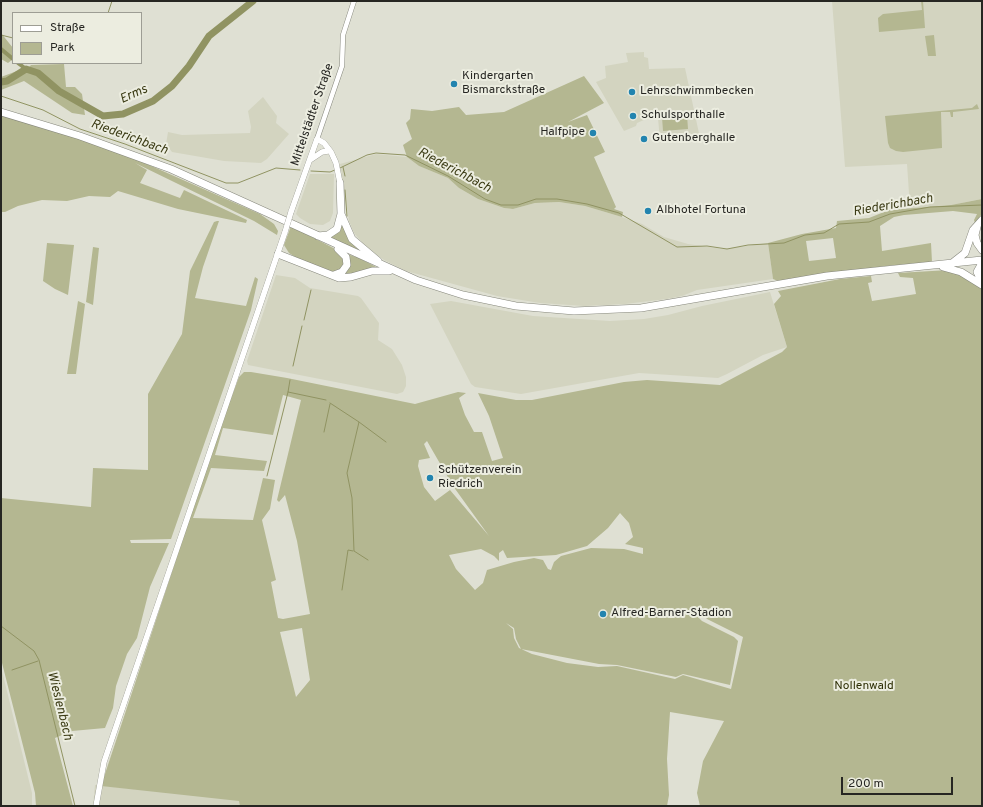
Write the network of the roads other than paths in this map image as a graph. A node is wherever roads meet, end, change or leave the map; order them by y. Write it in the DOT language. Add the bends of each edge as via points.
graph roads {
  1 [pos="354,1"];
  2 [pos="1,112"];
  3 [pos="317,139"];
  4 [pos="315,146"];
  5 [pos="331,153"];
  6 [pos="310,160"];
  7 [pos="340,183"];
  8 [pos="341,214"];
  9 [pos="980,221"];
  10 [pos="316,235"];
  11 [pos="329,241"];
  12 [pos="982,250"];
  13 [pos="278,254"];
  14 [pos="982,261"];
  15 [pos="951,264"];
  16 [pos="939,266"];
  17 [pos="390,270"];
  18 [pos="332,276"];
  19 [pos="982,282"];
  20 [pos="982,285"];
  21 [pos="96,806"];
  1 -- 3 [label="street, Mittelstädter Straße" via="343,35 342,65"];
  2 -- 10 [label="highway" via="64,130 139,157"];
  3 -- 4 [label="main road, Mittelstädter Straße"];
  3 -- 5 [label="main road" via="327,146"];
  4 -- 5 [label="main road"];
  4 -- 6 [label="main road, Mittelstädter Straße"];
  5 -- 6 [label="main road" via="319,153"];
  5 -- 7 [label="main road"];
  6 -- 13 [label="main road, Mittelstädter Straße, bridge"];
  7 -- 8 [label="highway"];
  8 -- 10 [label="highway" via="337,229 333,233"];
  8 -- 17 [label="highway" via="356,243"];
  9 -- 12 [label="highway" via="975,235"];
  9 -- 15 [label="highway" via="972,230 964,253"];
  10 -- 11 [label="highway"];
  11 -- 17 [label="highway"];
  11 -- 18 [label="highway" via="344,254 347,262 342,272"];
  13 -- 18 [label="highway"];
  13 -- 21 [label="main road, Mittelstädter Straße" via="104,762"];
  14 -- 15 [label="highway"];
  14 -- 19 [label="highway" via="977,272"];
  15 -- 16 [label="highway"];
  16 -- 17 [label="highway" via="827,276 661,305 595,311 540,309 489,301 439,288"];
  16 -- 20 [label="highway" via="961,272"];
  17 -- 18 [label="highway" via="372,271 344,278"];
}
